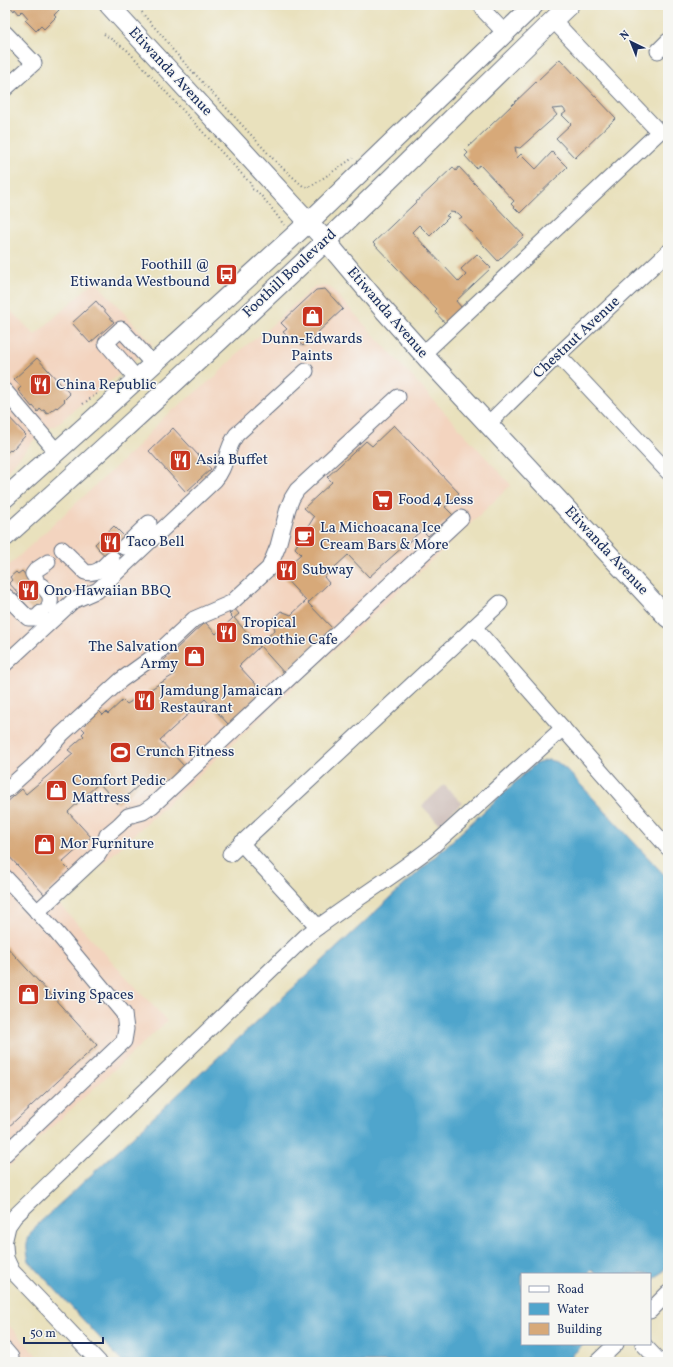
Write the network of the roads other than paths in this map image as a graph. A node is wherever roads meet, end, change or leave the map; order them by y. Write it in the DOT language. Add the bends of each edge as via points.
graph roads {
  1 [pos="109,5"];
  2 [pos="481,5"];
  3 [pos="534,5"];
  4 [pos="569,5"];
  5 [pos="553,20"];
  6 [pos="5,32"];
  7 [pos="505,33"];
  8 [pos="5,89"];
  9 [pos="309,222"];
  10 [pos="326,241"];
  11 [pos="667,256"];
  12 [pos="424,354"];
  13 [pos="558,355"];
  14 [pos="153,364"];
  15 [pos="306,371"];
  16 [pos="137,379"];
  17 [pos="5,391"];
  18 [pos="398,397"];
  19 [pos="488,424"];
  20 [pos="57,452"];
  21 [pos="668,472"];
  22 [pos="5,498"];
  23 [pos="461,518"];
  24 [pos="149,523"];
  25 [pos="5,537"];
  26 [pos="124,547"];
  27 [pos="62,549"];
  28 [pos="112,558"];
  29 [pos="48,562"];
  30 [pos="7,597"];
  31 [pos="500,603"];
  32 [pos="668,618"];
  33 [pos="474,627"];
  34 [pos="5,664"];
  35 [pos="563,728"];
  36 [pos="5,791"];
  37 [pos="242,843"];
  38 [pos="668,848"];
  39 [pos="230,854"];
  40 [pos="5,877"];
  41 [pos="37,912"];
  42 [pos="318,927"];
  43 [pos="5,1154"];
  44 [pos="5,1239"];
  45 [pos="5,1246"];
  46 [pos="668,1293"];
  47 [pos="651,1310"];
  48 [pos="615,1345"];
  49 [pos="644,1345"];
  50 [pos="5,1350"];
  51 [pos="6,1362"];
  52 [pos="99,1362"];
  53 [pos="597,1362"];
  54 [pos="660,1362"];
  1 -- 9 [label="main road, Etiwanda Avenue"];
  2 -- 7 [label="street"];
  3 -- 7 [label="main road, Foothill Boulevard"];
  4 -- 5 [label="main road, Foothill Boulevard"];
  5 -- 10 [label="main road, Foothill Boulevard"];
  5 -- 12 [label="street" via="659,132"];
  6 -- 8 [label="street" via="34,63"];
  7 -- 9 [label="main road, Foothill Boulevard"];
  9 -- 10 [label="main road, Etiwanda Avenue"];
  9 -- 14 [label="main road, Foothill Boulevard"];
  10 -- 12 [label="main road, Etiwanda Avenue"];
  10 -- 25 [label="main road, Foothill Boulevard"];
  11 -- 13 [label="street, Chestnut Avenue"];
  12 -- 19 [label="main road, Etiwanda Avenue"];
  13 -- 19 [label="street, Chestnut Avenue"];
  13 -- 21 [label="street"];
  14 -- 16 [label="main road, Foothill Boulevard"];
  14 -- 16 [label="street" via="121,329 106,343"];
  15 -- 34 [label="street" via="236,435 221,474 211,485 98,590 74,601"];
  16 -- 20 [label="main road, Foothill Boulevard"];
  17 -- 20 [label="street"];
  18 -- 36 [label="street" via="292,498 270,568 231,603 194,619 153,657 121,680"];
  19 -- 32 [label="main road, Etiwanda Avenue"];
  20 -- 22 [label="main road, Foothill Boulevard"];
  23 -- 41 [label="street" via="152,806 143,812 128,816 107,835 98,855"];
  24 -- 26 [label="street"];
  27 -- 28 [label="street" via="89,573 98,572"];
  29 -- 30 [label="street" via="33,574 52,601 36,618 28,618"];
  31 -- 33 [label="street"];
  33 -- 35 [label="street"];
  33 -- 37 [label="street"];
  35 -- 38 [label="street"];
  35 -- 42 [label="street" via="434,845"];
  37 -- 39 [label="street"];
  37 -- 42 [label="street"];
  40 -- 41 [label="street"];
  41 -- 43 [label="street" via="124,1014 126,1028 124,1041"];
  42 -- 44 [label="street" via="15,1216 8,1226"];
  45 -- 52 [label="street" via="6,1258 12,1271"];
  46 -- 47 [label="street"];
  48 -- 53 [label="street"];
  49 -- 54 [label="street"];
  50 -- 51 [label="street" via="11,1357"];
}
